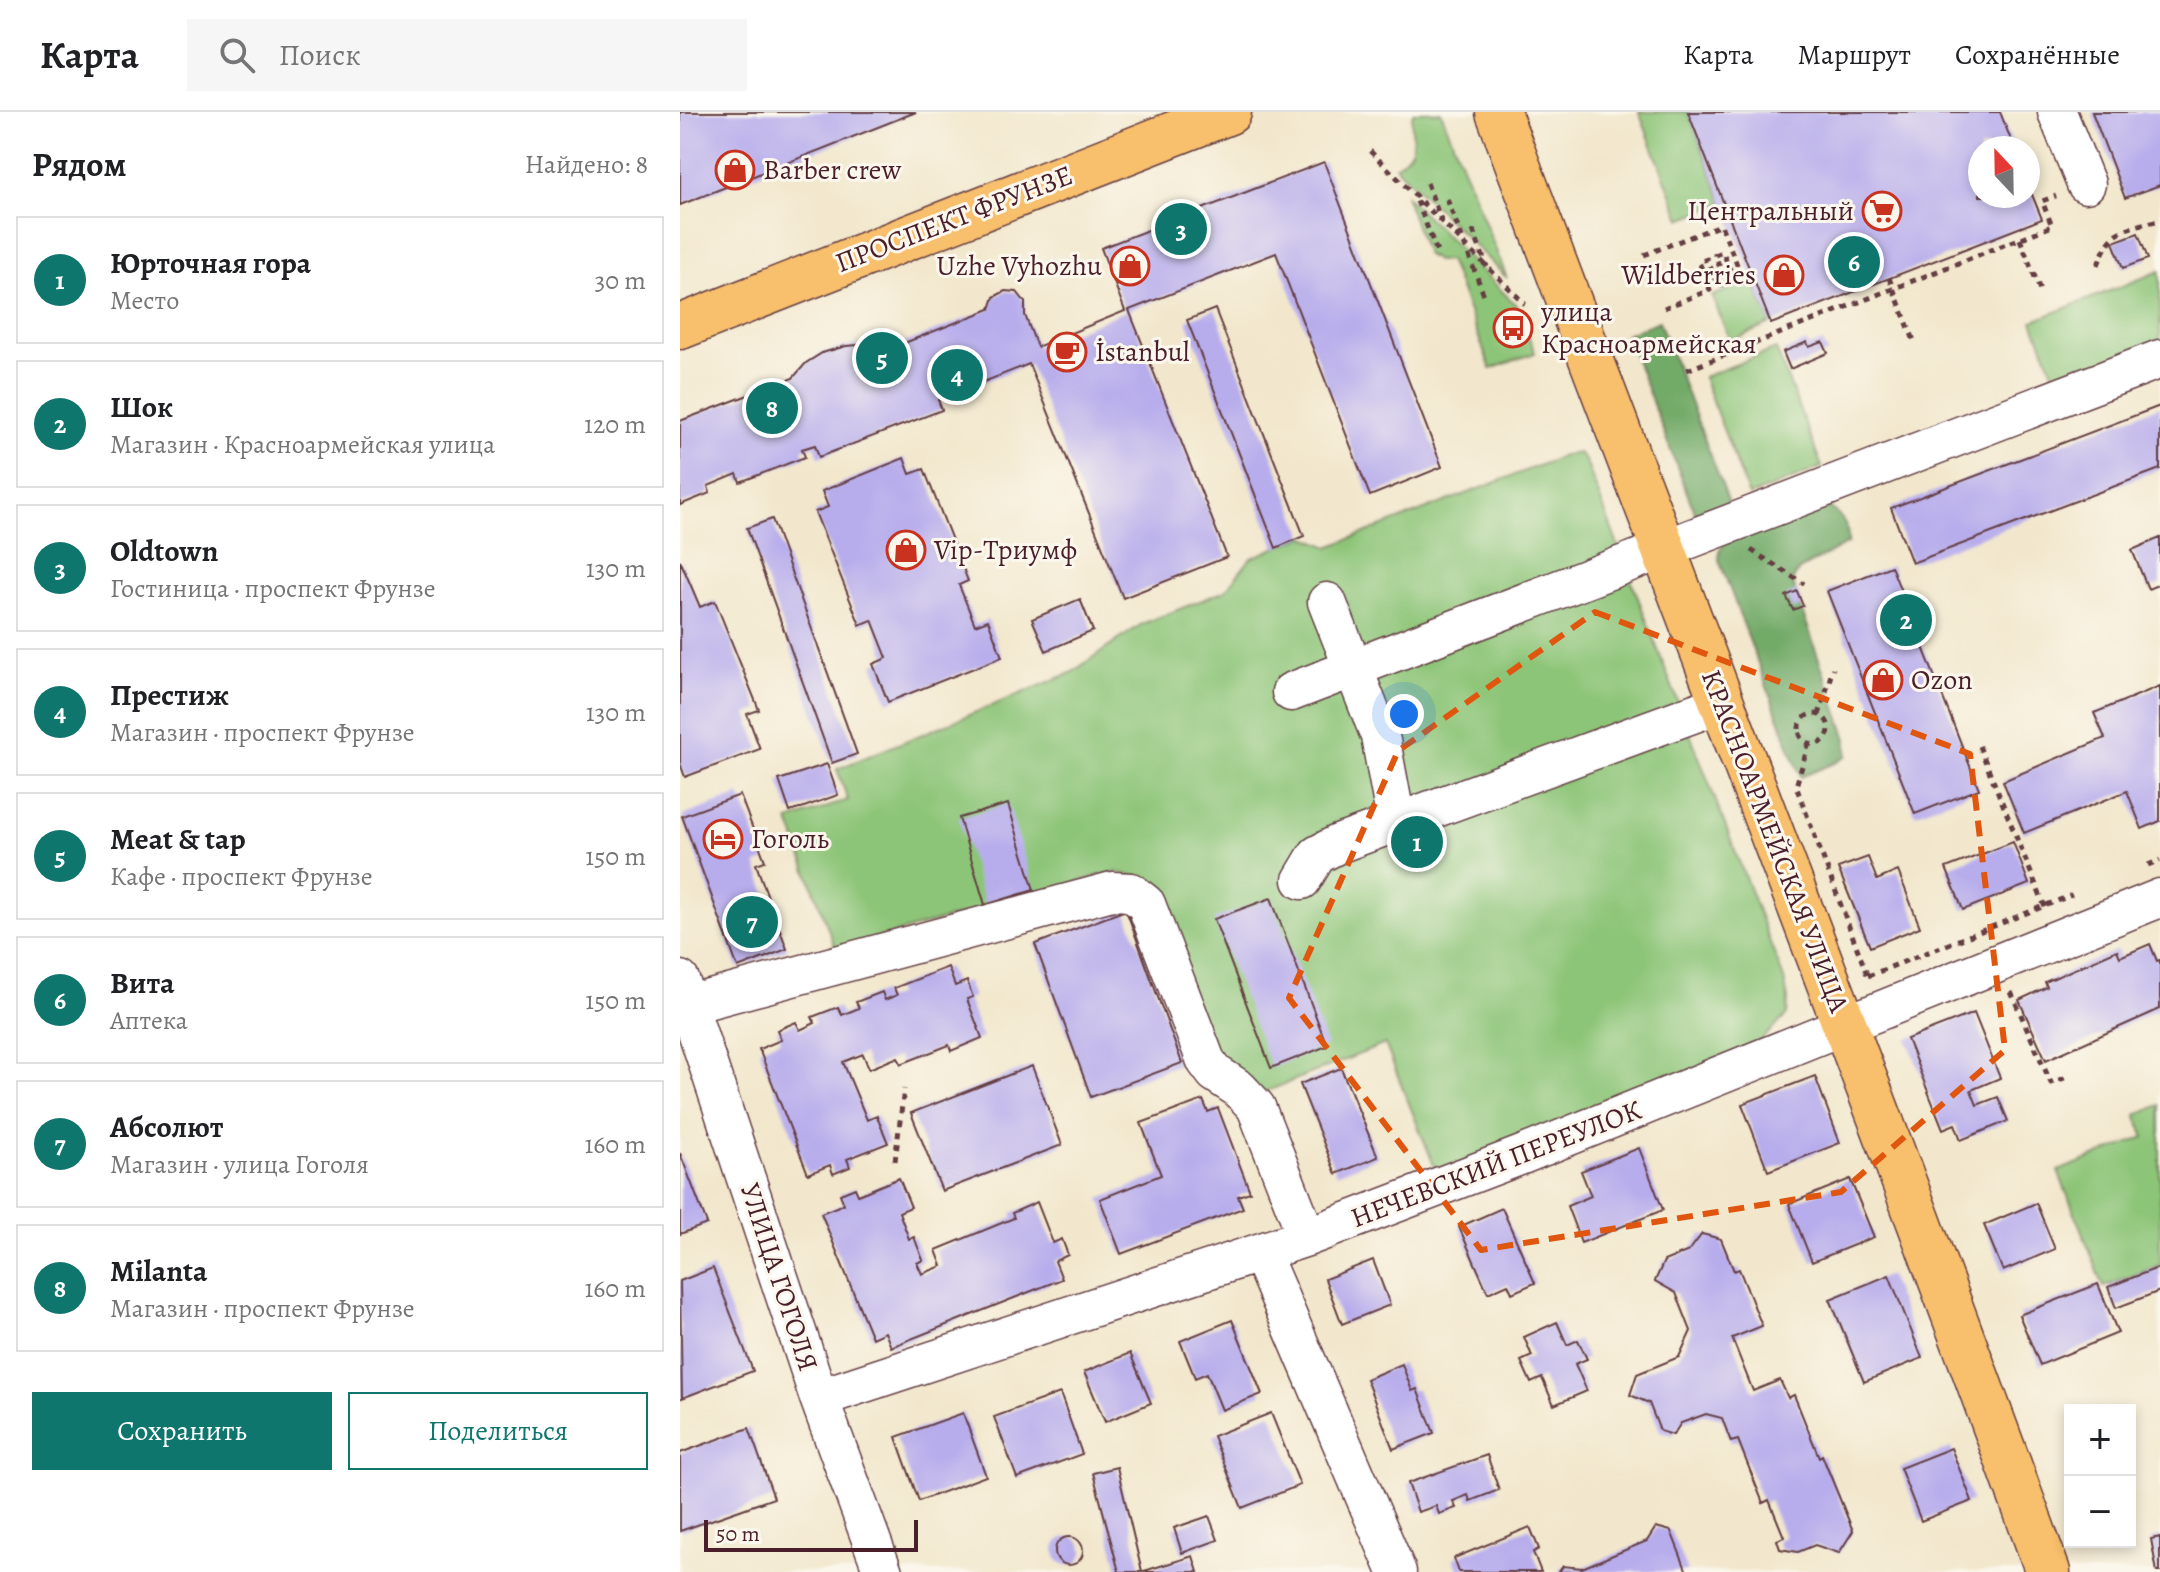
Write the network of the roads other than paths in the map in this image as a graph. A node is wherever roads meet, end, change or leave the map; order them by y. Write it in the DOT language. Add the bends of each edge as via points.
graph roads {
  1 [pos="1229,112"];
  2 [pos="1498,112"];
  3 [pos="2057,112"];
  4 [pos="2070,190"];
  5 [pos="680,327"];
  6 [pos="2160,359"];
  7 [pos="1663,548"];
  8 [pos="1327,602"];
  9 [pos="1354,667"];
  10 [pos="1291,692"];
  11 [pos="1722,703"];
  12 [pos="1396,821"];
  13 [pos="1302,880"];
  14 [pos="2153,882"];
  15 [pos="684,993"];
  16 [pos="1845,1025"];
  17 [pos="1307,1237"];
  18 [pos="1261,1254"];
  19 [pos="819,1398"];
  20 [pos="883,1572"];
  21 [pos="1397,1572"];
  22 [pos="2048,1572"];
  1 -- 5 [label="main road, ПРОСПЕКТ ФРУНЗЕ"];
  2 -- 7 [label="main road, КРАСНОАРМЕЙСКАЯ УЛИЦА"];
  3 -- 4 [label="street"];
  6 -- 7 [label="street"];
  7 -- 9 [label="street"];
  7 -- 11 [label="main road, КРАСНОАРМЕЙСКАЯ УЛИЦА"];
  8 -- 9 [label="street"];
  9 -- 10 [label="street"];
  9 -- 12 [label="street" via="1380,736"];
  11 -- 12 [label="street"];
  11 -- 16 [label="main road, КРАСНОАРМЕЙСКАЯ УЛИЦА"];
  12 -- 13 [label="street" via="1317,855"];
  14 -- 16 [label="street, НЕЧЕВСКИЙ ПЕРЕУЛОК" via="2051,922"];
  15 -- 17 [label="street" via="1112,891 1131,892 1146,904 1206,1061 1256,1107"];
  15 -- 19 [label="street, УЛИЦА ГОГОЛЯ"];
  16 -- 17 [label="street, НЕЧЕВСКИЙ ПЕРЕУЛОК"];
  16 -- 22 [label="main road, КРАСНОАРМЕЙСКАЯ УЛИЦА"];
  17 -- 18 [label="street, НЕЧЕВСКИЙ ПЕРЕУЛОК"];
  18 -- 19 [label="street, НЕЧЕВСКИЙ ПЕРЕУЛОК"];
  18 -- 21 [label="street"];
  19 -- 20 [label="street, УЛИЦА ГОГОЛЯ"];
}
